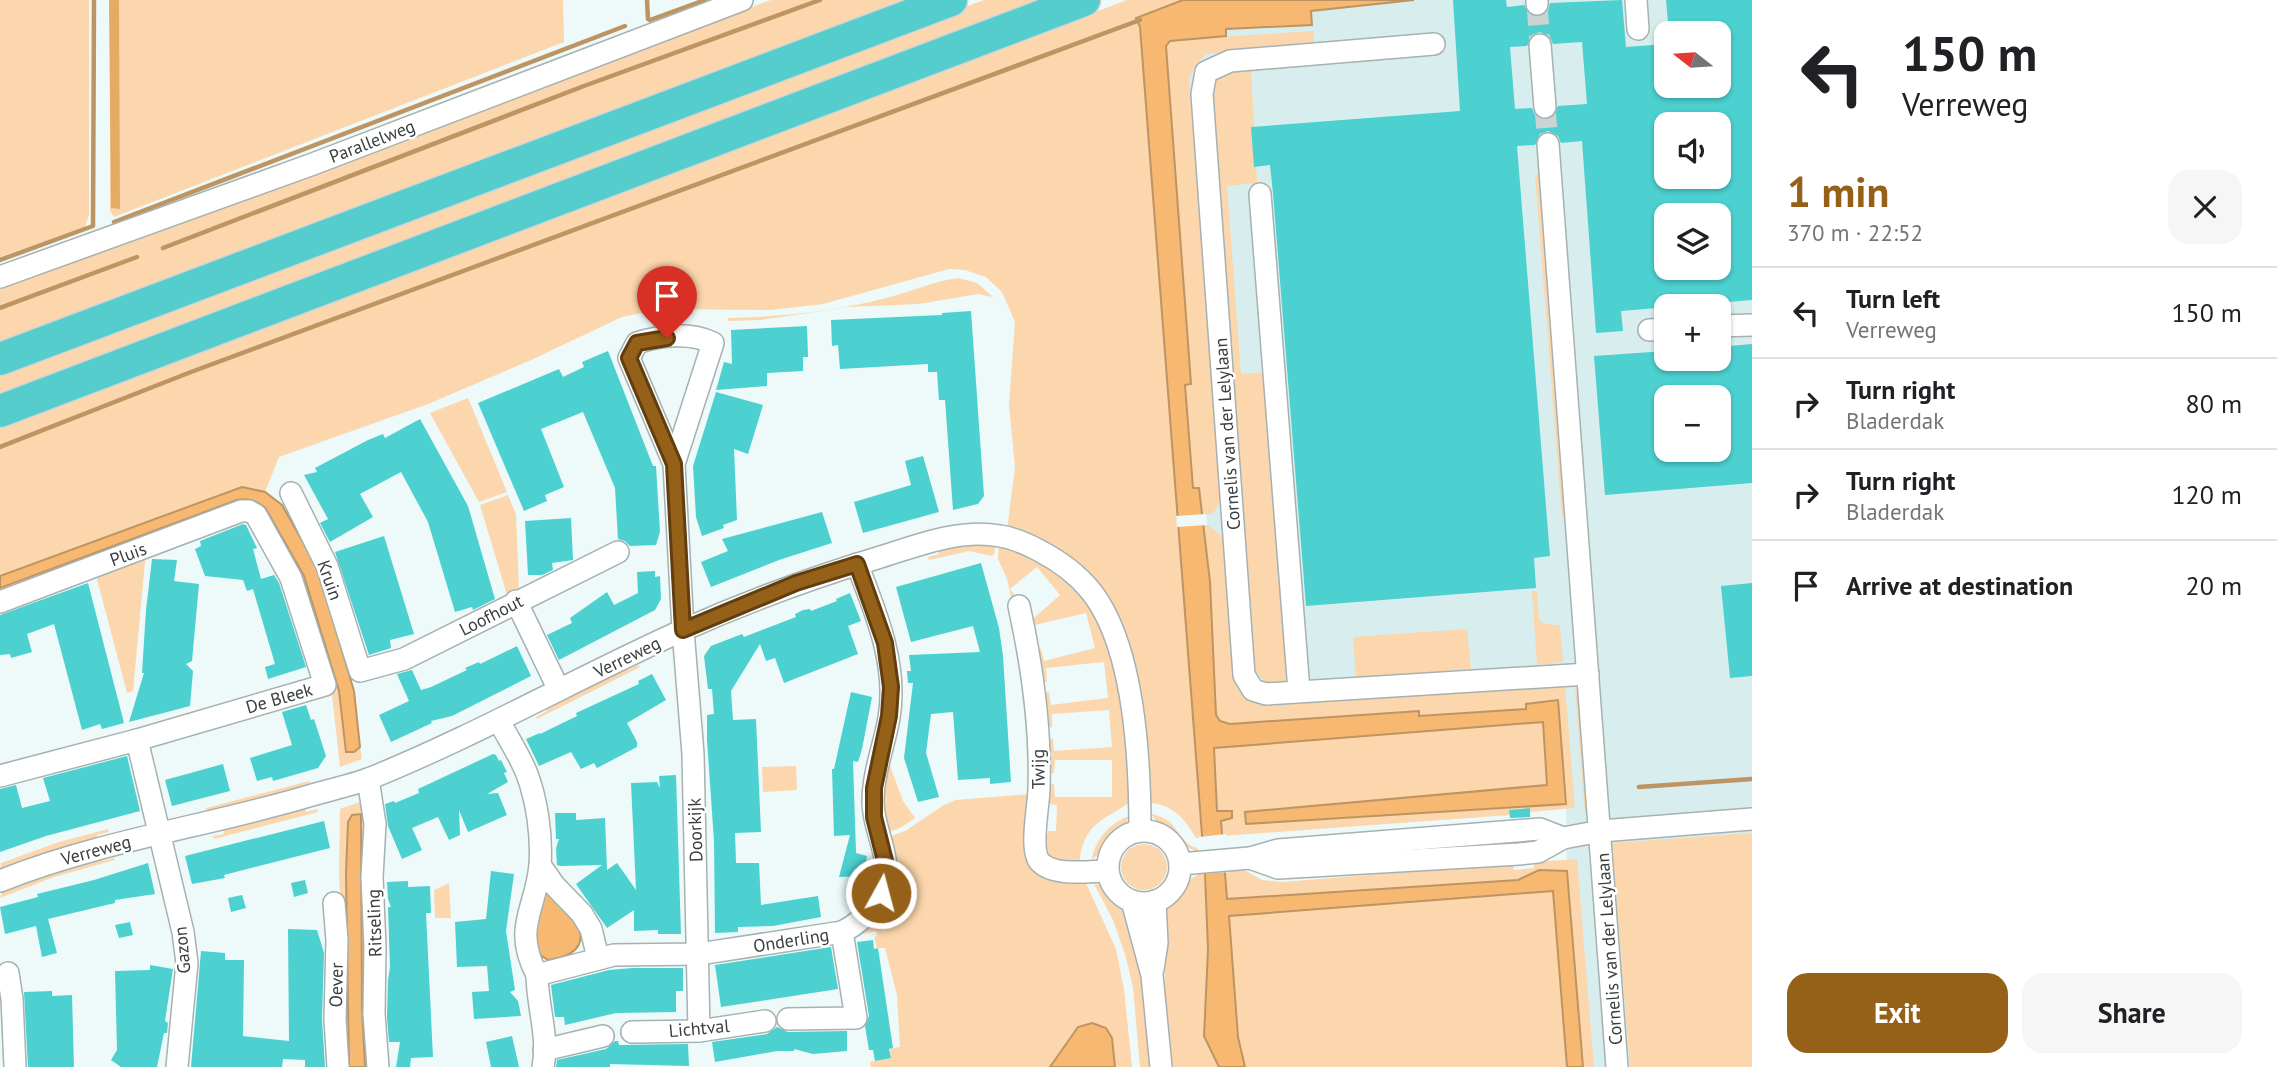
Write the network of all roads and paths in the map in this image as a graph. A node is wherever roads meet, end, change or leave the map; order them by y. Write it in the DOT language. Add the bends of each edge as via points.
graph roads {
  1 [pos="742,0"];
  2 [pos="951,0"];
  3 [pos="1084,0"];
  4 [pos="1636,0"];
  5 [pos="1638,29"];
  6 [pos="1434,44"];
  7 [pos="1540,45"];
  8 [pos="1545,107"];
  9 [pos="1548,144"];
  10 [pos="1260,194"];
  11 [pos="0,277"];
  12 [pos="1752,325"];
  13 [pos="1731,326"];
  14 [pos="0,359"];
  15 [pos="0,411"];
  16 [pos="674,464"];
  17 [pos="291,493"];
  18 [pos="256,516"];
  19 [pos="618,552"];
  20 [pos="857,564"];
  21 [pos="516,601"];
  22 [pos="0,602"];
  23 [pos="1019,606"];
  24 [pos="683,630"];
  25 [pos="360,671"];
  26 [pos="1588,674"];
  27 [pos="559,690"];
  28 [pos="1299,691"];
  29 [pos="499,721"];
  30 [pos="137,740"];
  31 [pos="0,776"];
  32 [pos="368,779"];
  33 [pos="1752,819"];
  34 [pos="1140,831"];
  35 [pos="1601,831"];
  36 [pos="160,835"];
  37 [pos="1190,863"];
  38 [pos="540,865"];
  39 [pos="1108,871"];
  40 [pos="0,881"];
  41 [pos="1132,901"];
  42 [pos="1155,901"];
  43 [pos="334,903"];
  44 [pos="842,932"];
  45 [pos="699,954"];
  46 [pos="598,958"];
  47 [pos="8,973"];
  48 [pos="537,975"];
  49 [pos="1152,975"];
  50 [pos="788,1019"];
  51 [pos="765,1021"];
  52 [pos="699,1031"];
  53 [pos="632,1032"];
  54 [pos="603,1036"];
  55 [pos="543,1058"];
  56 [pos="15,1067"];
  57 [pos="177,1067"];
  58 [pos="338,1067"];
  59 [pos="378,1067"];
  60 [pos="1161,1067"];
  61 [pos="1618,1067"];
  1 -- 11 [label="street, Parallelweg" via="300,169"];
  2 -- 14 [label="highway"];
  3 -- 15 [label="highway"];
  4 -- 5 [label="street"];
  6 -- 28 [label="street, Cornelis van der Lelylaan" via="1230,61 1206,72 1202,94 1244,675 1253,690 1266,694"];
  7 -- 8 [label="street"];
  9 -- 26 [label="street, Cornelis van der Lelylaan"];
  10 -- 28 [label="street"];
  12 -- 13 [label="street"];
  16 -- 16 [label="street" via="629,358 637,343 695,336 713,343"];
  16 -- 24 [label="street, Doorkijk"];
  17 -- 25 [label="street, Kruin" via="327,566"];
  18 -- 22 [label="street, Pluis" via="241,511"];
  18 -- 30 [label="street, De Bleek" via="292,578 325,685"];
  19 -- 21 [label="street, Loofhout"];
  20 -- 24 [label="street, Verreweg" via="796,583"];
  20 -- 34 [label="street, Verreweg" via="962,535 982,534 1032,547 1078,576 1093,593 1122,655 1135,745"];
  20 -- 44 [label="street, Onderling" via="885,643 891,687 873,803 886,865 876,904"];
  21 -- 25 [label="street, Loofhout" via="404,659"];
  21 -- 27 [label="street"];
  23 -- 39 [label="street, Twijg" via="1037,734 1037,856 1041,864 1053,869"];
  24 -- 27 [label="street, Verreweg"];
  24 -- 45 [label="street, Doorkijk" via="693,754"];
  26 -- 28 [label="street, Cornelis van der Lelylaan"];
  26 -- 35 [label="street, Cornelis van der Lelylaan"];
  27 -- 29 [label="street, Verreweg"];
  29 -- 32 [label="street, Verreweg"];
  29 -- 38 [label="street" via="527,774 540,831"];
  30 -- 31 [label="street, De Bleek"];
  30 -- 36 [label="street"];
  32 -- 36 [label="street, Verreweg"];
  32 -- 59 [label="street, Ritseling" via="375,824 372,877"];
  33 -- 35 [label="street, Cornelis van der Lelylaan"];
  34 -- 37 [label="street" via="1167,839"];
  34 -- 39 [label="street" via="1115,845"];
  35 -- 37 [label="street, Cornelis van der Lelylaan" via="1563,838 1538,852 1506,855 1278,869 1240,859"];
  35 -- 61 [label="street, Cornelis van der Lelylaan"];
  36 -- 40 [label="street, Verreweg" via="72,855"];
  36 -- 57 [label="street, Gazon" via="187,962"];
  37 -- 42 [label="street" via="1174,887"];
  38 -- 46 [label="street" via="582,914"];
  38 -- 48 [label="street" via="525,940"];
  39 -- 41 [label="street" via="1114,887"];
  41 -- 42 [label="street"];
  41 -- 49 [label="street"];
  42 -- 49 [label="street" via="1157,943"];
  43 -- 58 [label="street, Oever"];
  44 -- 45 [label="street, Onderling"];
  44 -- 50 [label="street" via="856,1018"];
  45 -- 46 [label="street, Onderling"];
  45 -- 52 [label="street, Doorkijk"];
  46 -- 48 [label="street, Onderling"];
  47 -- 56 [label="street"];
  48 -- 55 [label="street"];
  49 -- 60 [label="street"];
  51 -- 52 [label="street, Lichtval"];
  52 -- 53 [label="street, Lichtval"];
  54 -- 55 [label="street"];
}
